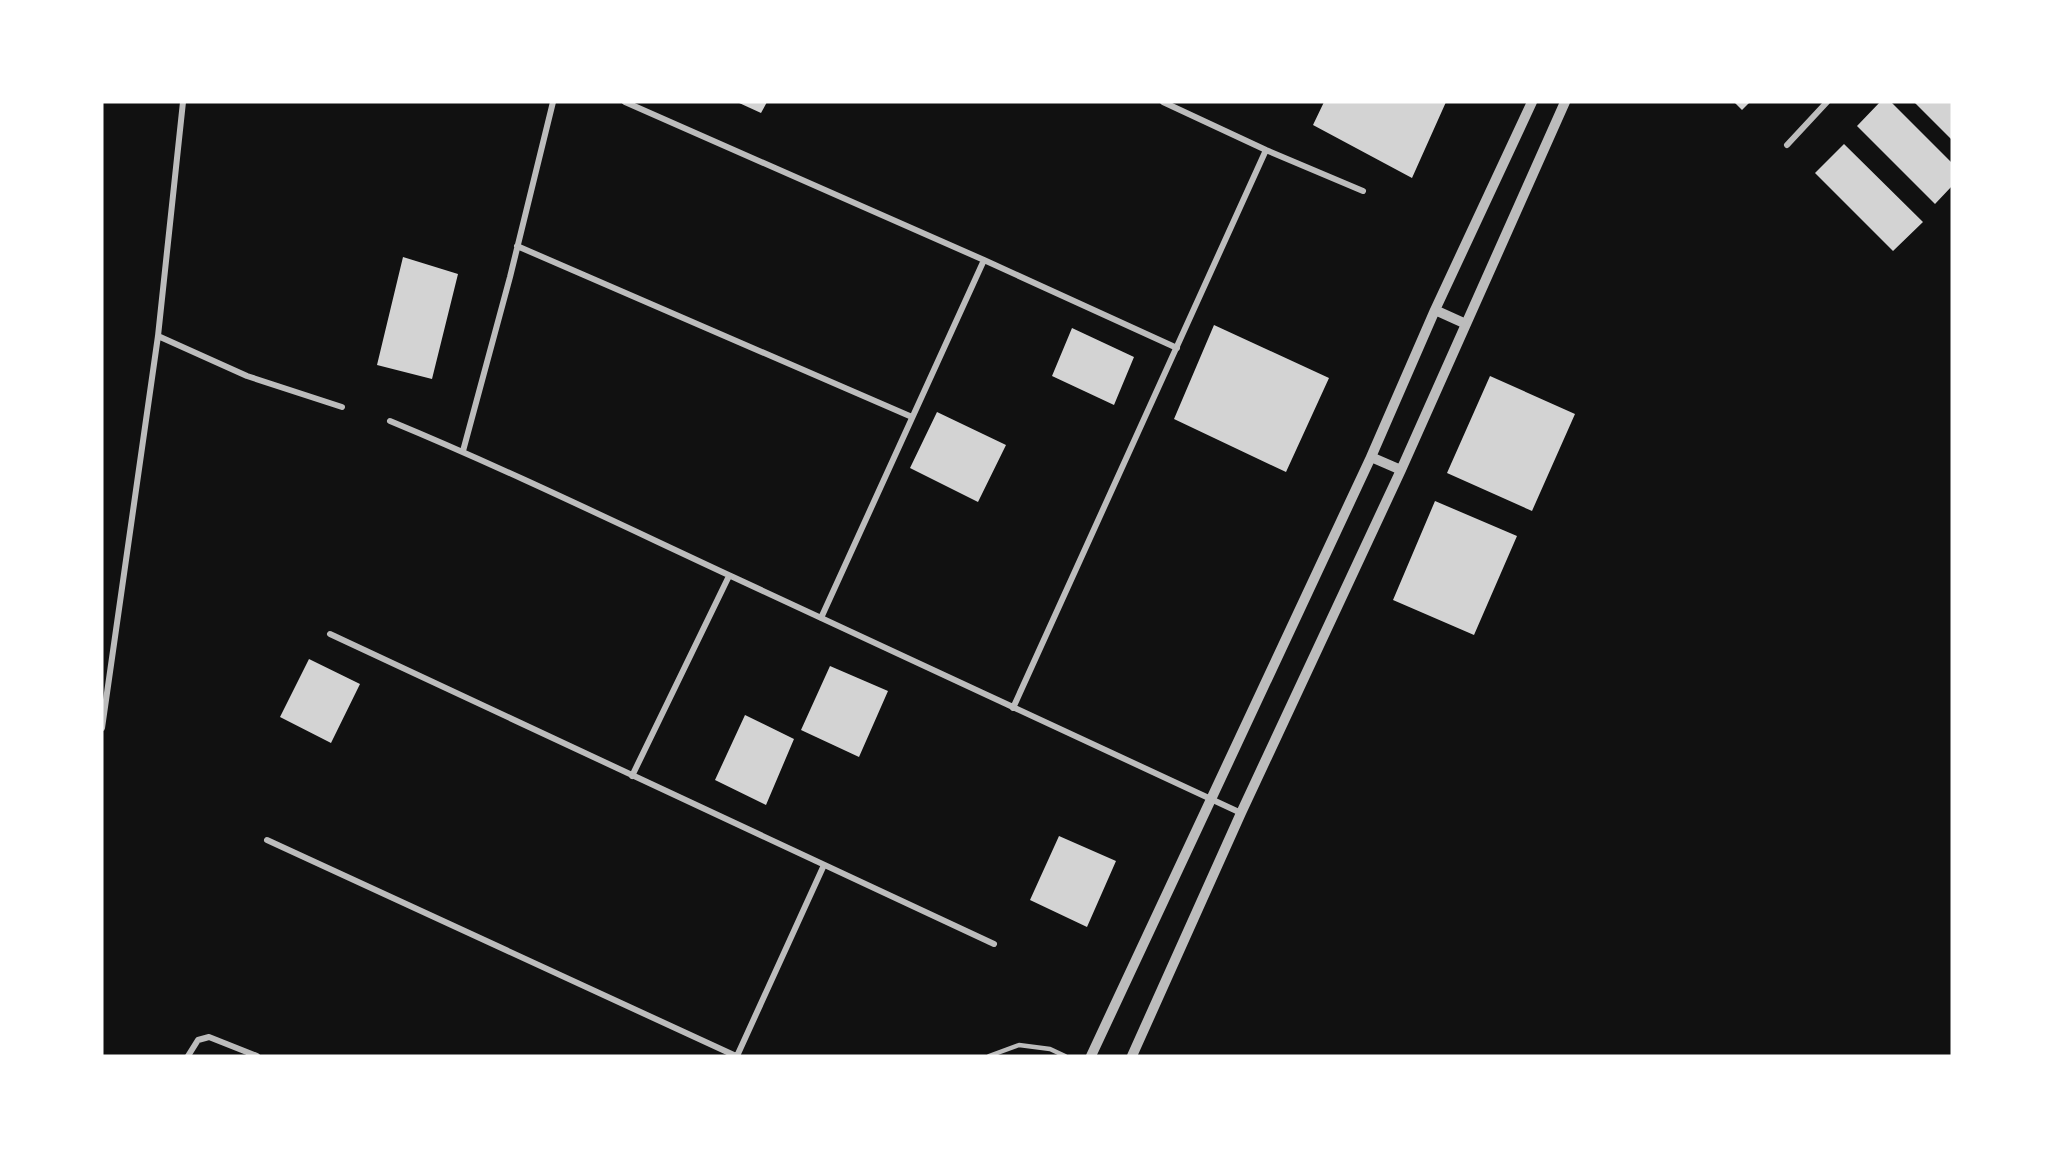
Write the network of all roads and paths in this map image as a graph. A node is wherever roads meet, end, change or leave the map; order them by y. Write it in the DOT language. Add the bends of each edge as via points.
graph roads {
  1 [pos="183,102"];
  2 [pos="553,102"];
  3 [pos="625,102"];
  4 [pos="1163,102"];
  5 [pos="1532,102"];
  6 [pos="1565,102"];
  7 [pos="1827,102"];
  8 [pos="1787,145"];
  9 [pos="1266,150"];
  10 [pos="1363,191"];
  11 [pos="518,246"];
  12 [pos="984,260"];
  13 [pos="1435,310"];
  14 [pos="1466,324"];
  15 [pos="158,336"];
  16 [pos="1177,348"];
  17 [pos="342,406"];
  18 [pos="912,417"];
  19 [pos="390,421"];
  20 [pos="463,451"];
  21 [pos="1371,457"];
  22 [pos="1401,470"];
  23 [pos="729,576"];
  24 [pos="821,618"];
  25 [pos="330,634"];
  26 [pos="1013,708"];
  27 [pos="102,728"];
  28 [pos="632,776"];
  29 [pos="1210,799"];
  30 [pos="1241,813"];
  31 [pos="267,840"];
  32 [pos="824,865"];
  33 [pos="993,944"];
  34 [pos="188,1056"];
  35 [pos="256,1056"];
  36 [pos="737,1056"];
  37 [pos="989,1056"];
  38 [pos="1065,1056"];
  39 [pos="1091,1056"];
  40 [pos="1132,1056"];
  1 -- 15 [label="street"];
  2 -- 11 [label="street"];
  3 -- 12 [label="street"];
  4 -- 9 [label="street"];
  5 -- 13 [label="street"];
  6 -- 14 [label="street"];
  7 -- 8 [label="street"];
  9 -- 10 [label="street"];
  9 -- 16 [label="street"];
  11 -- 18 [label="street"];
  11 -- 20 [label="street"];
  12 -- 16 [label="street"];
  12 -- 18 [label="street"];
  13 -- 14 [label="street"];
  13 -- 21 [label="street"];
  14 -- 22 [label="street"];
  15 -- 17 [label="street" via="247,376"];
  15 -- 27 [label="street"];
  16 -- 26 [label="street"];
  18 -- 24 [label="street"];
  19 -- 20 [label="street"];
  20 -- 23 [label="street"];
  21 -- 22 [label="street"];
  21 -- 29 [label="street"];
  22 -- 30 [label="street"];
  23 -- 24 [label="street"];
  23 -- 28 [label="street"];
  24 -- 26 [label="street"];
  25 -- 28 [label="street"];
  26 -- 29 [label="street"];
  28 -- 32 [label="street"];
  29 -- 30 [label="street"];
  29 -- 39 [label="street"];
  30 -- 40 [label="street"];
  31 -- 36 [label="street"];
  32 -- 33 [label="street"];
  32 -- 36 [label="street"];
  34 -- 35 [label="street" via="198,1040 209,1038"];
  37 -- 38 [label="lane" via="1019,1045 1050,1049"];
}
